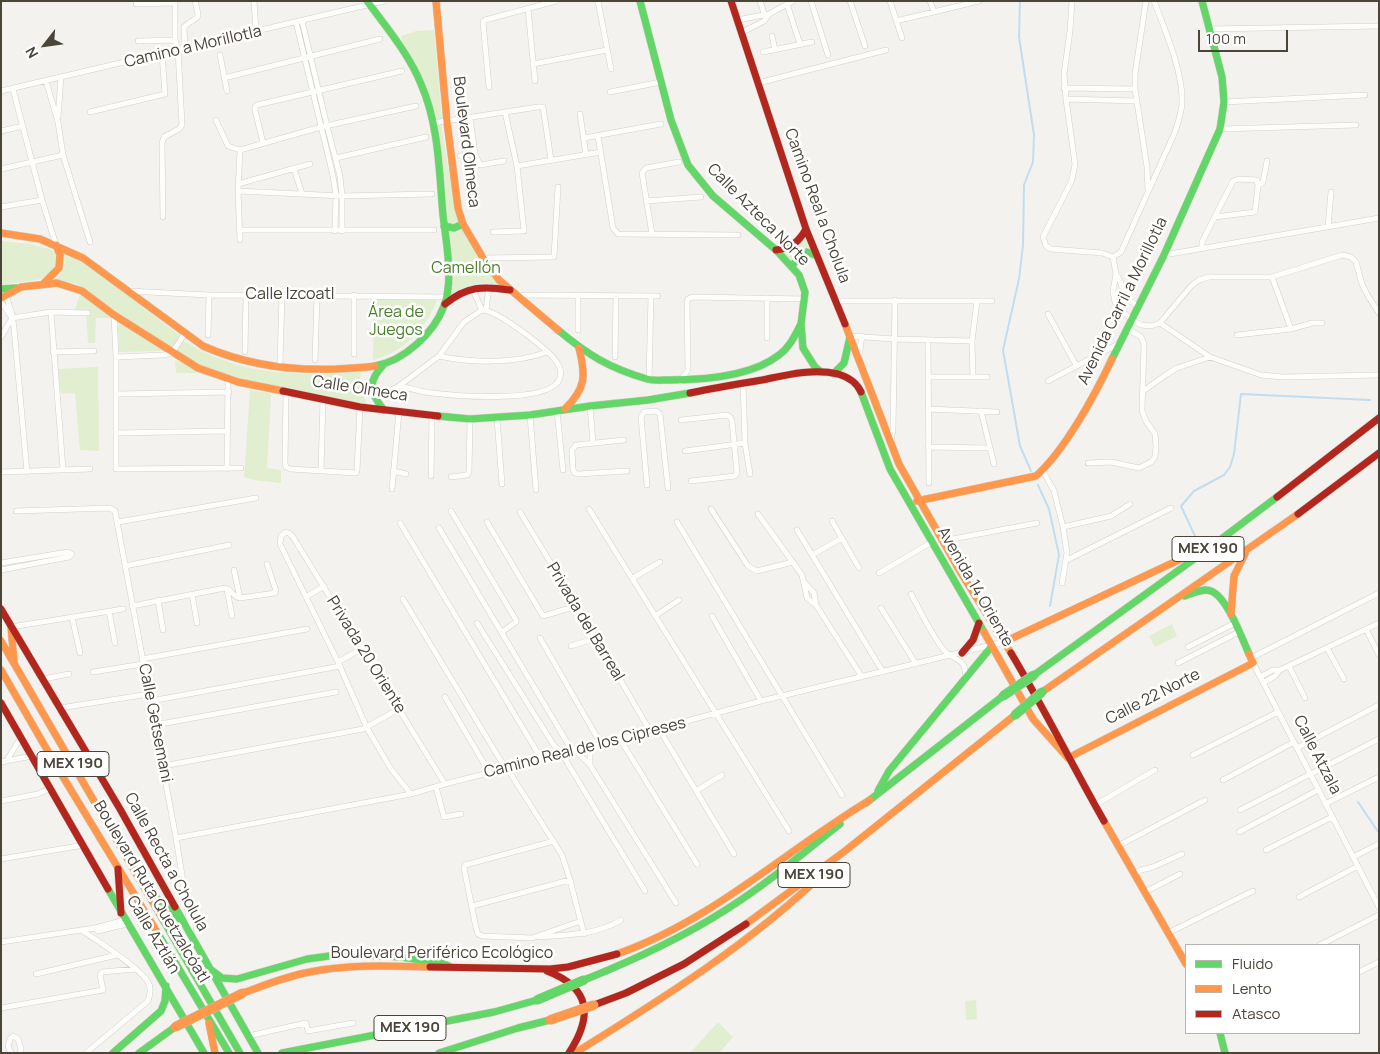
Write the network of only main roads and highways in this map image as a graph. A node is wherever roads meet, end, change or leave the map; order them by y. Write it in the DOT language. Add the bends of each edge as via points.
graph roads {
  1 [pos="436,1"];
  2 [pos="640,1"];
  3 [pos="731,1"];
  4 [pos="1202,1"];
  5 [pos="368,3"];
  6 [pos="437,195"];
  7 [pos="456,197"];
  8 [pos="463,224"];
  9 [pos="444,226"];
  10 [pos="806,229"];
  11 [pos="1,233"];
  12 [pos="56,245"];
  13 [pos="776,250"];
  14 [pos="815,255"];
  15 [pos="792,266"];
  16 [pos="42,284"];
  17 [pos="513,293"];
  18 [pos="3,294"];
  19 [pos="448,299"];
  20 [pos="801,324"];
  21 [pos="850,336"];
  22 [pos="579,348"];
  23 [pos="384,364"];
  24 [pos="820,371"];
  25 [pos="835,372"];
  26 [pos="384,410"];
  27 [pos="561,410"];
  28 [pos="1379,418"];
  29 [pos="876,420"];
  30 [pos="1379,454"];
  31 [pos="919,501"];
  32 [pos="909,503"];
  33 [pos="937,542"];
  34 [pos="1212,546"];
  35 [pos="1248,550"];
  36 [pos="957,575"];
  37 [pos="1177,599"];
  38 [pos="1,609"];
  39 [pos="979,623"];
  40 [pos="1235,623"];
  41 [pos="11,627"];
  42 [pos="1,641"];
  43 [pos="1004,642"];
  44 [pos="992,646"];
  45 [pos="962,653"];
  46 [pos="1252,660"];
  47 [pos="14,663"];
  48 [pos="1,670"];
  49 [pos="1,703"];
  50 [pos="1068,758"];
  51 [pos="873,797"];
  52 [pos="845,852"];
  53 [pos="117,867"];
  54 [pos="144,888"];
  55 [pos="124,919"];
  56 [pos="184,924"];
  57 [pos="1185,962"];
  58 [pos="210,969"];
  59 [pos="459,969"];
  60 [pos="537,970"];
  61 [pos="166,986"];
  62 [pos="208,1016"];
  63 [pos="1220,1034"];
  64 [pos="113,1053"];
  65 [pos="139,1053"];
  66 [pos="204,1053"];
  67 [pos="215,1053"];
  68 [pos="229,1053"];
  69 [pos="240,1053"];
  70 [pos="258,1053"];
  71 [pos="282,1053"];
  72 [pos="439,1053"];
  73 [pos="569,1053"];
  74 [pos="575,1053"];
  75 [pos="1225,1053"];
  1 -- 7 [label="main road, Boulevard Olmeca"];
  2 -- 13 [label="main road, Calle Azteca Norte" via="661,82 688,165 713,196"];
  3 -- 10 [label="main road, Camino Real a Cholula"];
  4 -- 31 [label="main road, Avenida Carril a Morillotla" via="1222,76 1224,102 1220,129 1164,255 1101,382 1043,471 1030,478"];
  5 -- 6 [label="main road" via="421,83 433,123"];
  6 -- 7 [label="main road"];
  6 -- 9 [label="main road"];
  7 -- 8 [label="main road, Boulevard Olmeca"];
  8 -- 9 [label="main road" via="452,229"];
  8 -- 17 [label="main road, Boulevard Olmeca" via="482,258"];
  9 -- 19 [label="main road"];
  10 -- 13 [label="main road" via="796,245"];
  10 -- 14 [label="main road, Camino Real a Cholula"];
  11 -- 12 [label="main road, Calle Olmeca"];
  12 -- 16 [label="main road" via="60,255 59,268"];
  12 -- 23 [label="main road, Calle Olmeca" via="83,258 203,346 220,354 258,366 315,370"];
  13 -- 15 [label="main road, Calle Azteca Norte"];
  14 -- 15 [label="main road" via="808,251 801,253"];
  14 -- 21 [label="main road, Camino Real a Cholula"];
  15 -- 20 [label="main road, Calle Azteca Norte" via="802,282 805,299"];
  16 -- 18 [label="main road, Calle Olmeca"];
  16 -- 26 [label="main road, Calle Olmeca" via="57,283 82,290 114,315 198,368 238,382"];
  17 -- 19 [label="main road" via="489,287 472,288"];
  17 -- 22 [label="main road, Boulevard Olmeca"];
  19 -- 23 [label="main road, Calle Olmeca" via="419,341"];
  20 -- 22 [label="main road, Boulevard Olmeca" via="788,347 759,366 726,376 680,381 650,380 602,363"];
  20 -- 24 [label="main road, Calle Azteca Norte" via="803,348"];
  21 -- 25 [label="main road" via="844,363"];
  21 -- 29 [label="main road, Camino Real a Cholula"];
  22 -- 27 [label="main road" via="585,372 584,385 577,398"];
  23 -- 26 [label="main road" via="374,376 371,386 373,396"];
  24 -- 25 [label="main road"];
  24 -- 27 [label="main road, Calle Olmeca" via="648,400"];
  25 -- 29 [label="main road" via="856,383"];
  26 -- 27 [label="main road, Calle Olmeca" via="470,419 530,416"];
  28 -- 34 [label="main road, MEX 190"];
  29 -- 31 [label="main road, Avenida 14 Oriente"];
  29 -- 32 [label="main road, Avenida 14 Oriente" via="890,469"];
  30 -- 35 [label="main road, MEX 190"];
  31 -- 32 [label="main road"];
  31 -- 33 [label="main road, Avenida 14 Oriente"];
  32 -- 33 [label="main road, Avenida 14 Oriente"];
  33 -- 36 [label="main road, Avenida 14 Oriente"];
  34 -- 43 [label="main road" via="1166,564"];
  34 -- 51 [label="main road, Boulevard Periférico Ecológico / MEX 190, bridge" via="1004,696"];
  35 -- 37 [label="main road, MEX 190"];
  35 -- 40 [label="main road, Calle Atzala" via="1232,578 1230,594"];
  36 -- 39 [label="main road, Avenida 14 Oriente"];
  36 -- 43 [label="main road, Avenida 14 Oriente"];
  37 -- 40 [label="main road, Calle Atzala" via="1202,590 1211,591 1217,594"];
  37 -- 52 [label="main road, MEX 190, bridge" via="1042,692"];
  38 -- 41 [label="main road, Calle Recta a Cholula"];
  39 -- 44 [label="main road, Avenida 14 Oriente"];
  39 -- 45 [label="main road" via="973,640"];
  40 -- 46 [label="main road, Calle Atzala"];
  41 -- 47 [label="main road"];
  41 -- 56 [label="main road, Calle Recta a Cholula" via="120,809"];
  42 -- 47 [label="main road, Calle Recta a Cholula / MEX 190"];
  43 -- 50 [label="main road, Avenida 14 Oriente" via="1044,709"];
  44 -- 50 [label="main road, Avenida 14 Oriente" via="1033,719"];
  44 -- 51 [label="main road" via="889,771"];
  46 -- 50 [label="main road, Calle 22 Norte"];
  47 -- 54 [label="main road, Calle Recta a Cholula / MEX 190"];
  48 -- 53 [label="main road, Boulevard Ruta Quetzalcóatl / MEX 190"];
  49 -- 55 [label="main road, Calle Aztlán"];
  50 -- 57 [label="main road, Avenida 14 Oriente"];
  51 -- 60 [label="main road, Boulevard Periférico Ecológico" via="726,897 655,939 594,962"];
  51 -- 71 [label="main road, Boulevard Periférico Ecológico / MEX 190, bridge" via="764,884 712,919 657,948 584,980 537,1000 494,1012"];
  52 -- 72 [label="main road, MEX 190, bridge" via="749,922 692,960 657,978 594,1005"];
  52 -- 74 [label="main road" via="807,890 742,943 679,988"];
  53 -- 55 [label="main road"];
  53 -- 62 [label="main road, Boulevard Ruta Quetzalcóatl / MEX 190"];
  54 -- 56 [label="main road"];
  54 -- 69 [label="main road, Calle Recta a Cholula / MEX 190"];
  55 -- 61 [label="main road, Calle Aztlán"];
  56 -- 58 [label="main road, Calle Recta a Cholula"];
  58 -- 59 [label="main road" via="222,978 237,979 307,959 356,954 423,960"];
  58 -- 70 [label="main road, Calle Recta a Cholula"];
  59 -- 60 [label="main road, Boulevard Periférico Ecológico"];
  59 -- 65 [label="main road, Boulevard Periférico Ecológico, bridge" via="366,967 319,970 282,979 243,993 175,1027"];
  60 -- 73 [label="main road" via="564,978 582,1000 584,1025"];
  61 -- 64 [label="main road" via="161,1011"];
  61 -- 66 [label="main road, Calle Aztlán"];
  62 -- 67 [label="main road"];
  62 -- 68 [label="main road, Boulevard Ruta Quetzalcóatl / MEX 190"];
  63 -- 75 [label="main road"];
}
